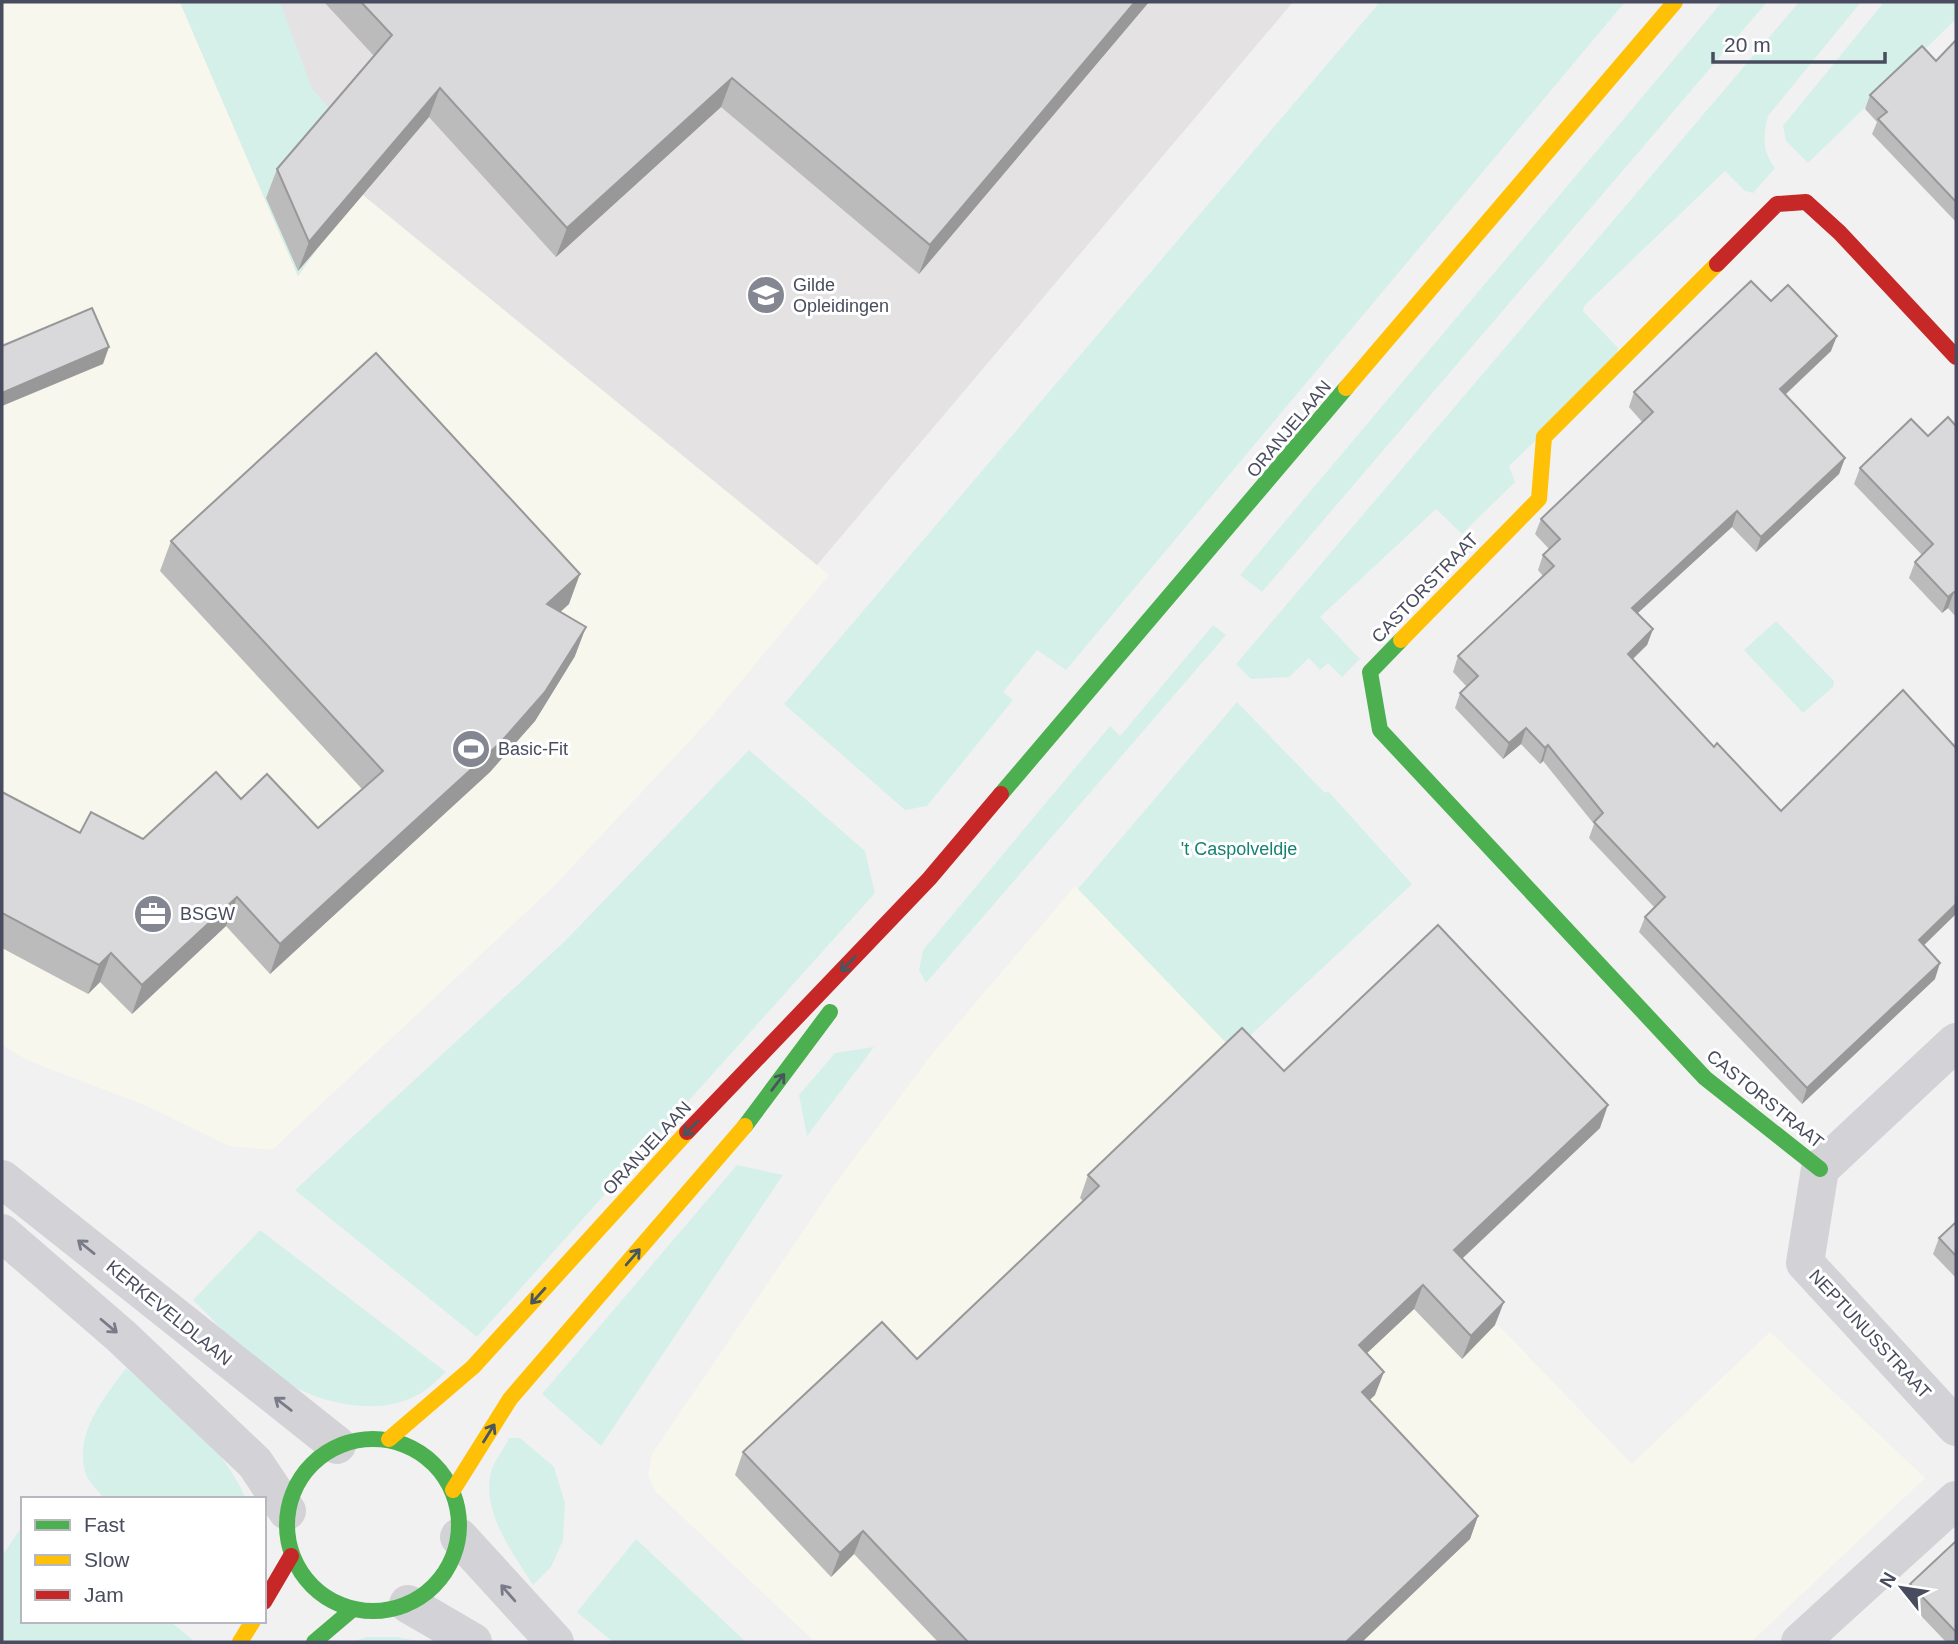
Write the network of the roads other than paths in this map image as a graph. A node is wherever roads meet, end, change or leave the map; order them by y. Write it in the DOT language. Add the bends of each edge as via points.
graph roads {
  1 [pos="1675,2"];
  2 [pos="1956,357"];
  3 [pos="929,879"];
  4 [pos="1956,1042"];
  5 [pos="1820,1169"];
  6 [pos="2,1179"];
  7 [pos="2,1233"];
  8 [pos="1956,1427"];
  9 [pos="389,1439"];
  10 [pos="337,1446"];
  11 [pos="453,1490"];
  12 [pos="1956,1500"];
  13 [pos="287,1511"];
  14 [pos="459,1537"];
  15 [pos="291,1556"];
  16 [pos="266,1599"];
  17 [pos="408,1604"];
  18 [pos="353,1609"];
  19 [pos="252,1623"];
  20 [pos="240,1642"];
  21 [pos="314,1642"];
  22 [pos="473,1642"];
  23 [pos="555,1642"];
  24 [pos="1800,1642"];
  1 -- 3 [label="street, ORANJELAAN"];
  2 -- 5 [label="street, CASTORSTRAAT" via="1805,202 1777,204 1544,438 1539,499 1370,672 1380,730 1705,1078"];
  3 -- 9 [label="street, ORANJELAAN, one-way" via="683,1137 473,1367"];
  11 -- 3 [label="street, ORANJELAAN, one-way" via="510,1399 750,1121"];
  4 -- 5 [label="street"];
  5 -- 8 [label="street, NEPTUNUSSTRAAT" via="1805,1263"];
  10 -- 6 [label="street, KERKEVELDLAAN, one-way"];
  7 -- 13 [label="street, one-way" via="121,1336 255,1463"];
  9 -- 10 [label="street"];
  9 -- 11 [label="street" via="416,1449 437,1467"];
  10 -- 13 [label="street" via="314,1462 296,1484"];
  11 -- 14 [label="street"];
  12 -- 24 [label="street"];
  13 -- 15 [label="street"];
  14 -- 17 [label="street" via="450,1564 432,1587"];
  23 -- 14 [label="street, one-way"];
  15 -- 16 [label="street"];
  15 -- 18 [label="street" via="327,1598"];
  17 -- 18 [label="street" via="381,1611"];
  17 -- 22 [label="street"];
  18 -- 21 [label="street"];
  19 -- 20 [label="street"];
}
